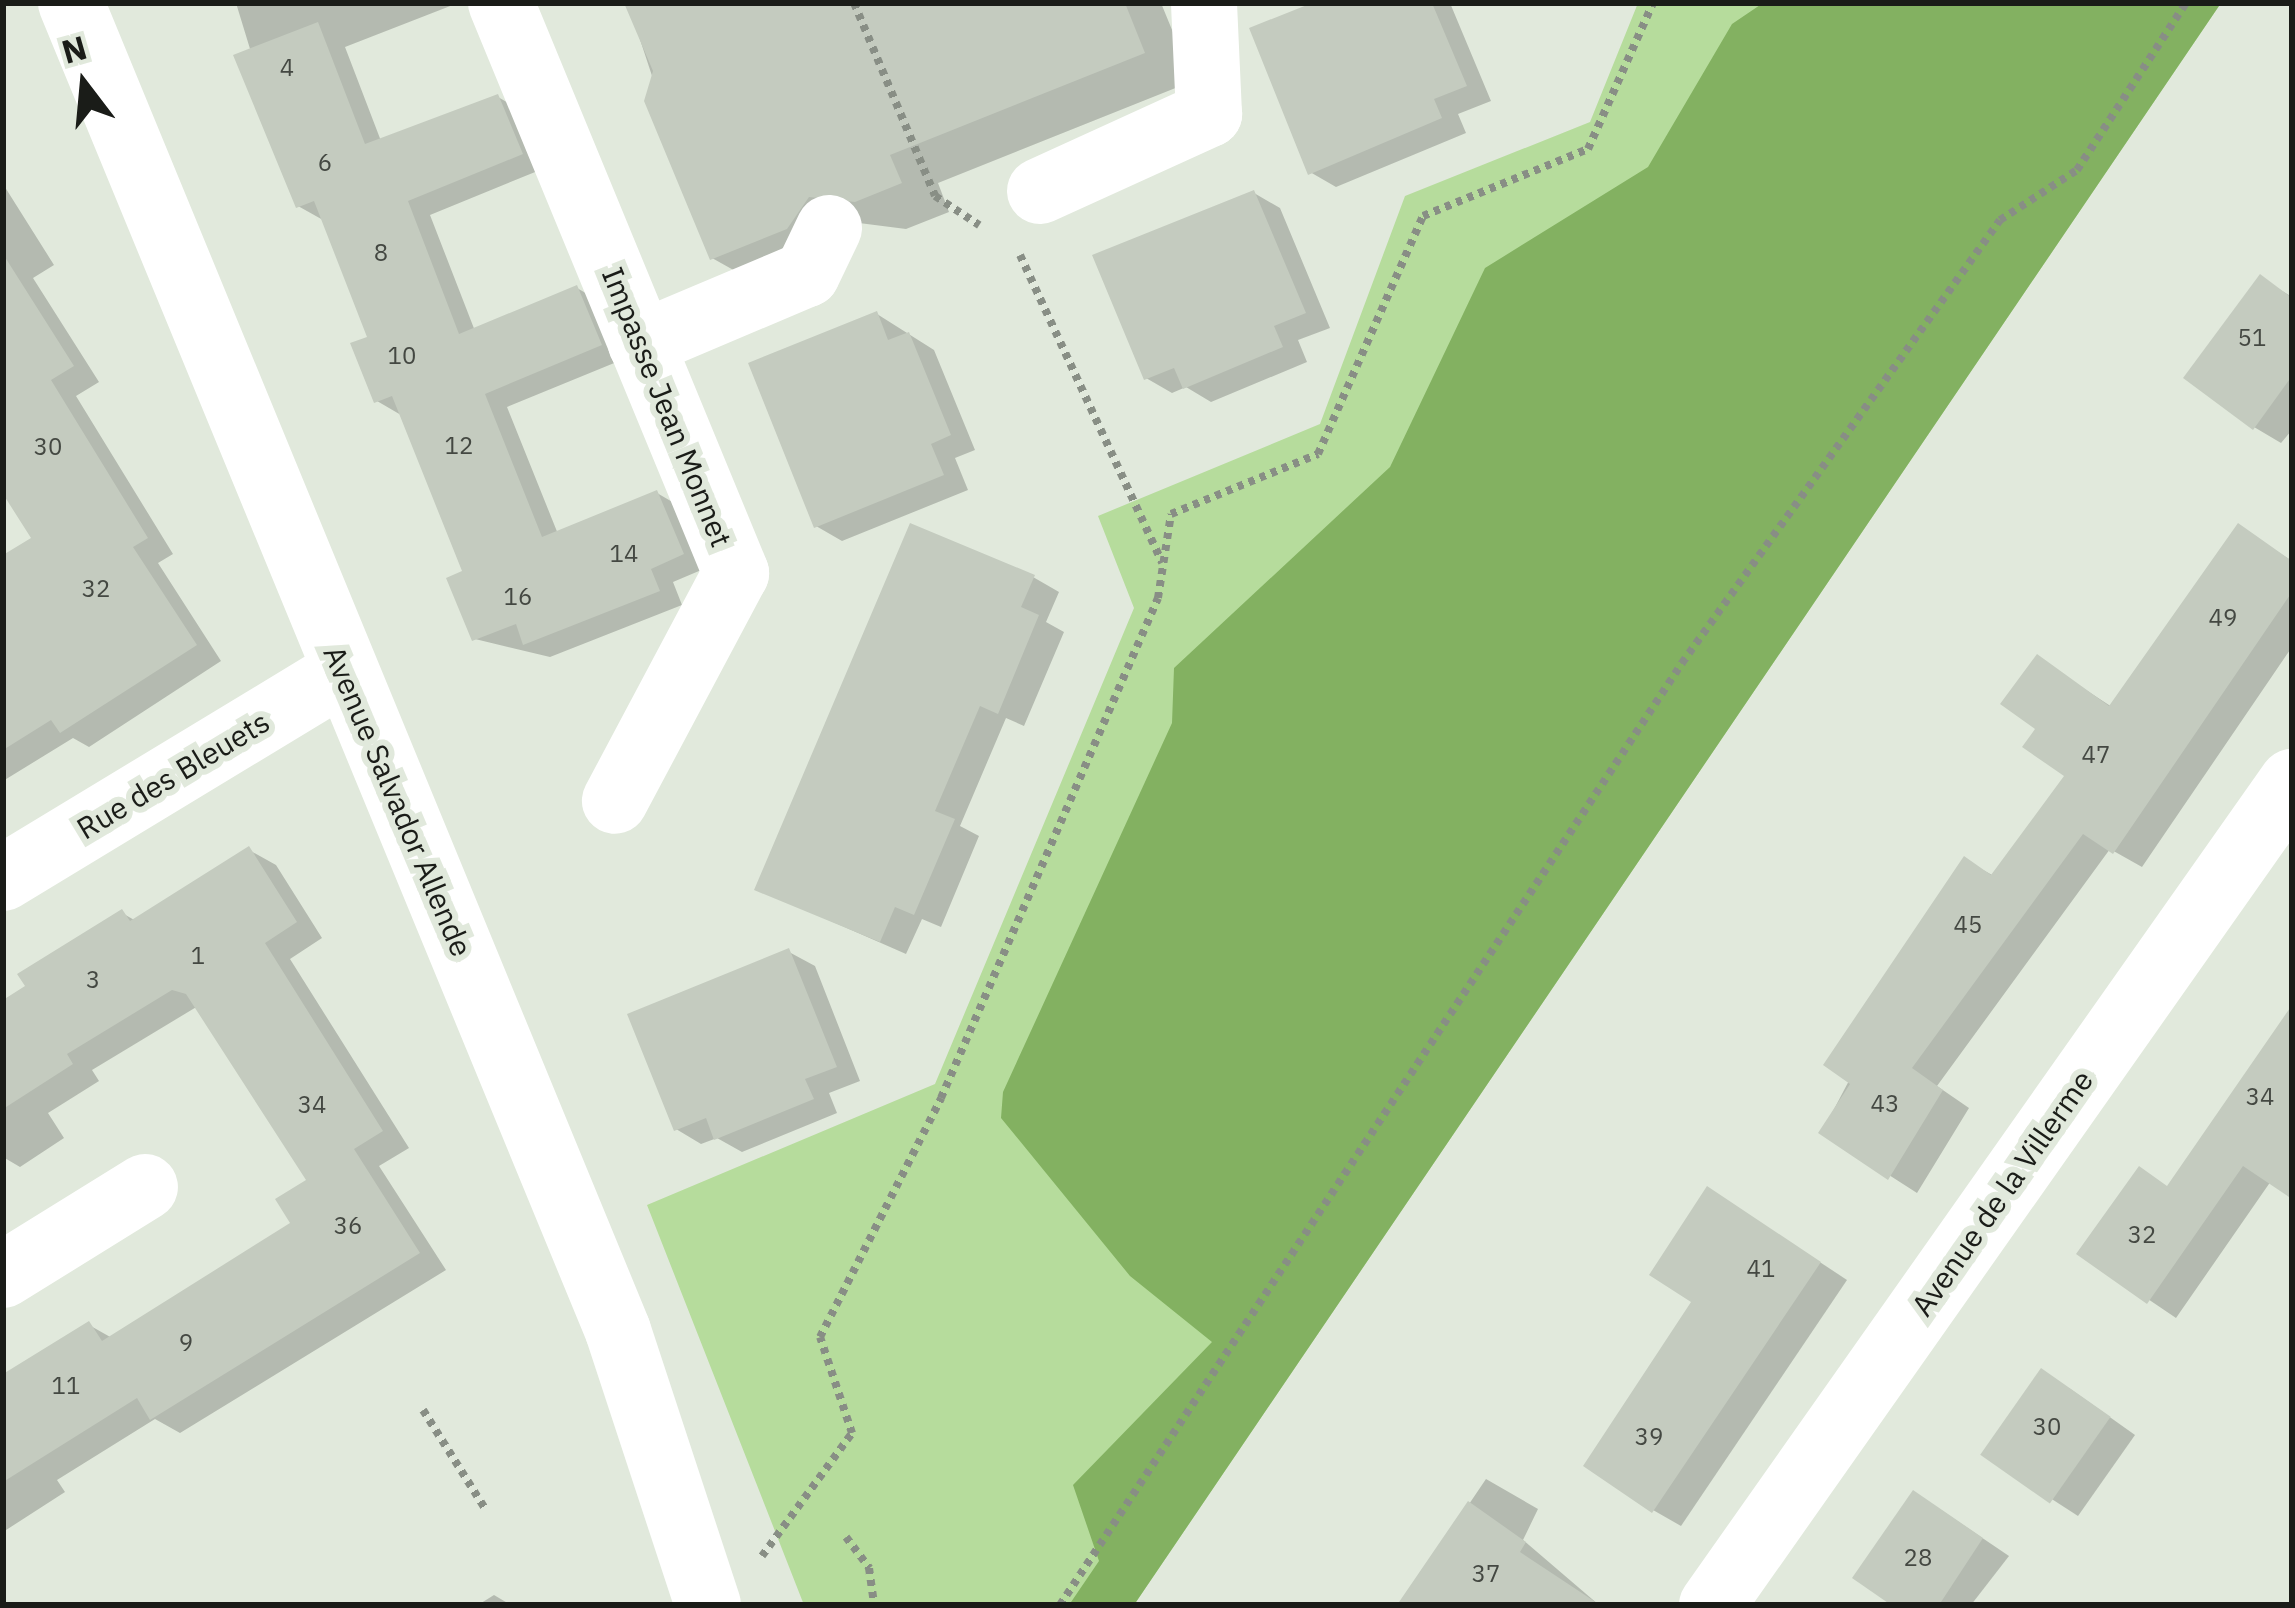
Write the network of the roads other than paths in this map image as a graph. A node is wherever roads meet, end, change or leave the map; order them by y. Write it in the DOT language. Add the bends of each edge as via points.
graph roads {
  1 [pos="71,3"];
  2 [pos="500,3"];
  3 [pos="1204,3"];
  4 [pos="1040,191"];
  5 [pos="829,228"];
  6 [pos="641,344"];
  7 [pos="343,672"];
  8 [pos="2292,782"];
  9 [pos="615,801"];
  10 [pos="3,878"];
  11 [pos="145,1187"];
  12 [pos="3,1275"];
  13 [pos="706,1598"];
  14 [pos="1712,1605"];
  1 -- 7 [label="street, Avenue Salvador Allende"];
  2 -- 6 [label="street, Impasse Jean Monnet"];
  3 -- 4 [label="street" via="1209,114"];
  5 -- 6 [label="street" via="807,274"];
  6 -- 9 [label="street, Impasse Jean Monnet" via="736,573"];
  7 -- 10 [label="street, Rue des Bleuets"];
  7 -- 13 [label="street, Avenue Salvador Allende" via="618,1331"];
  8 -- 14 [label="street, Avenue de la Villerme"];
  11 -- 12 [label="street"];
}
